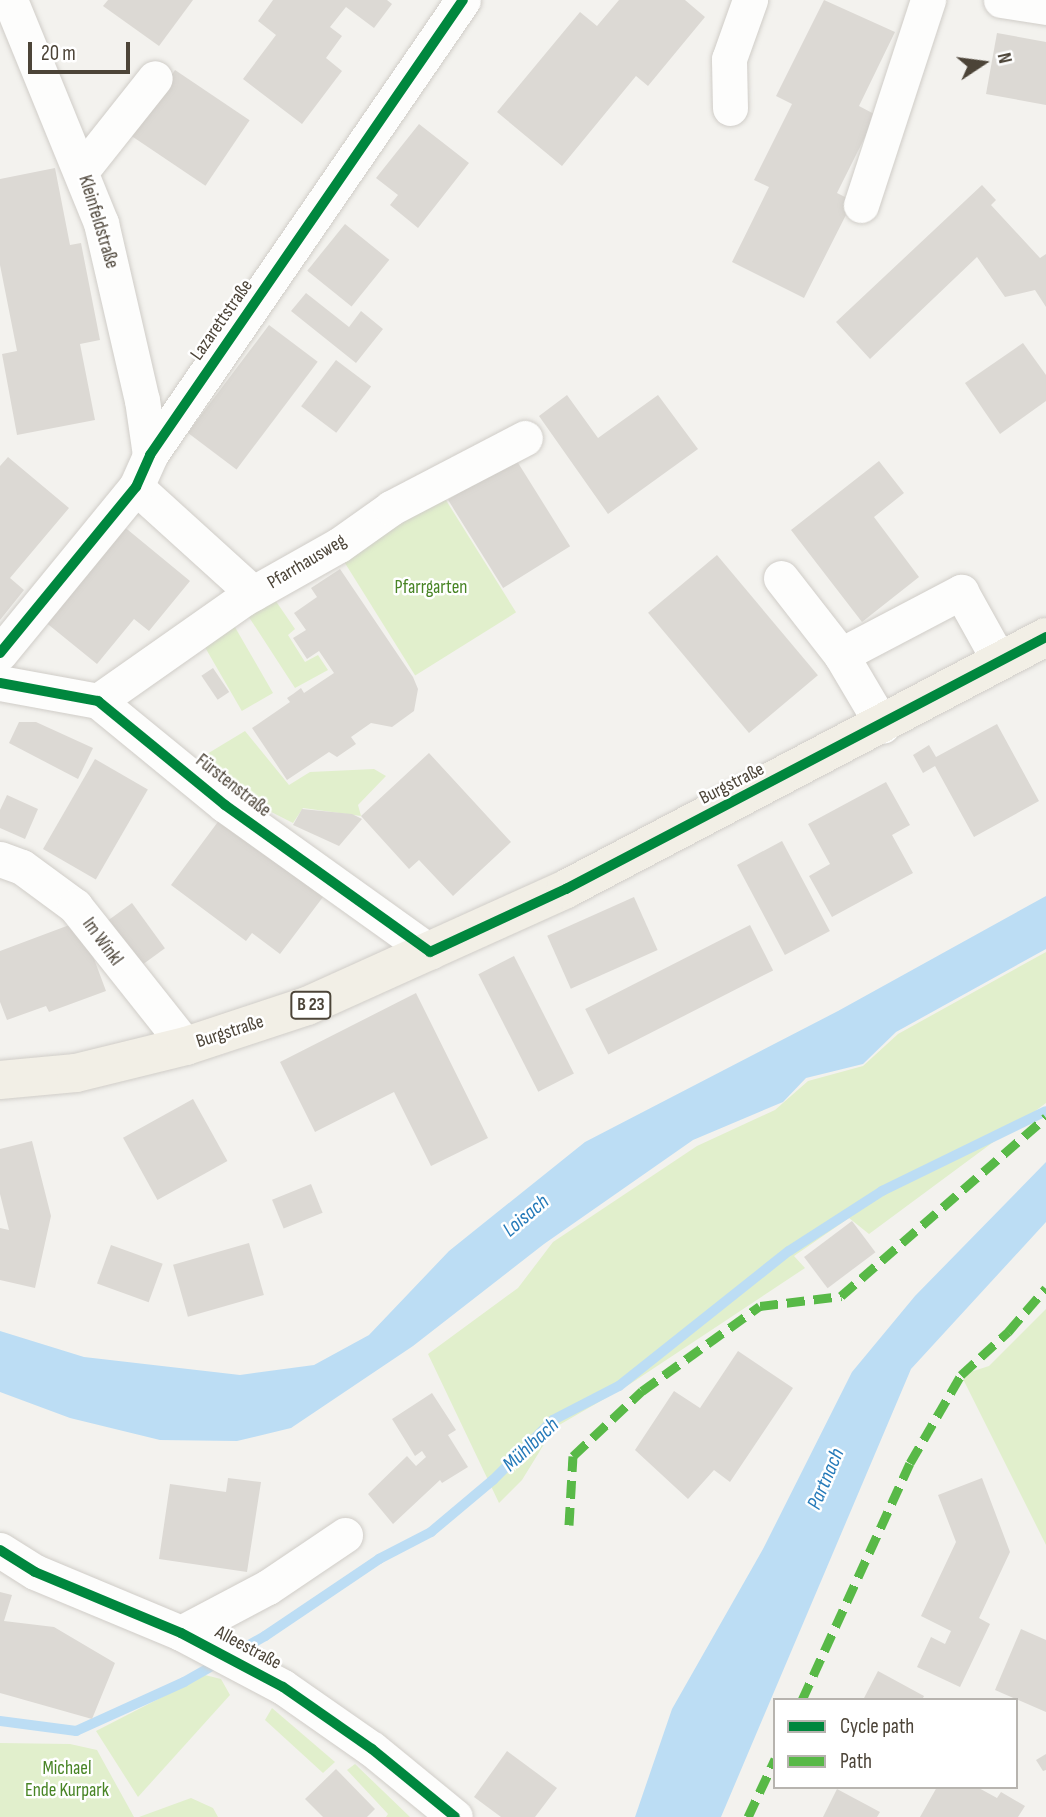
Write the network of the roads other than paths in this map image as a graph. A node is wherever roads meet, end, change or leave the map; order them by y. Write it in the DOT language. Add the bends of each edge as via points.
graph roads {
  1 [pos="10,0"];
  2 [pos="463,0"];
  3 [pos="750,0"];
  4 [pos="928,0"];
  5 [pos="1000,0"];
  6 [pos="1046,7"];
  7 [pos="155,78"];
  8 [pos="730,108"];
  9 [pos="82,170"];
  10 [pos="861,205"];
  11 [pos="525,438"];
  12 [pos="150,454"];
  13 [pos="136,487"];
  14 [pos="780,578"];
  15 [pos="253,593"];
  16 [pos="1046,637"];
  17 [pos="0,653"];
  18 [pos="841,655"];
  19 [pos="1000,662"];
  20 [pos="0,684"];
  21 [pos="98,701"];
  22 [pos="883,726"];
  23 [pos="0,859"];
  24 [pos="430,953"];
  25 [pos="186,1046"];
  26 [pos="0,1080"];
  27 [pos="345,1535"];
  28 [pos="0,1550"];
  29 [pos="181,1633"];
  30 [pos="455,1817"];
  1 -- 9 [label="street, Kleinfeldstraße"];
  2 -- 12 [label="street, Lazarettstraße"];
  3 -- 8 [label="street" via="729,59"];
  4 -- 10 [label="street"];
  5 -- 6 [label="street"];
  7 -- 9 [label="street"];
  9 -- 12 [label="street, Kleinfeldstraße" via="102,223"];
  11 -- 15 [label="street, Pfarrhausweg" via="391,508 339,545"];
  12 -- 13 [label="street, Lazarettstraße"];
  13 -- 15 [label="street"];
  13 -- 17 [label="street, Lazarettstraße"];
  14 -- 18 [label="street"];
  15 -- 21 [label="street, Pfarrhausweg"];
  16 -- 19 [label="main road, Burgstraße / B 23"];
  18 -- 19 [label="street" via="961,592"];
  18 -- 22 [label="street"];
  19 -- 22 [label="main road, Burgstraße / B 23"];
  20 -- 21 [label="street, Fürstenstraße"];
  21 -- 24 [label="street, Fürstenstraße" via="225,805"];
  22 -- 24 [label="main road, Burgstraße / B 23" via="566,889"];
  23 -- 25 [label="street, Im Winkl" via="22,867 75,906"];
  24 -- 25 [label="main road, Burgstraße / B 23" via="307,1006"];
  25 -- 26 [label="main road, Burgstraße / B 23" via="76,1073"];
  27 -- 29 [label="street" via="268,1587"];
  28 -- 29 [label="street, Alleestraße" via="35,1572"];
  29 -- 30 [label="street, Alleestraße" via="283,1687 372,1749"];
}
